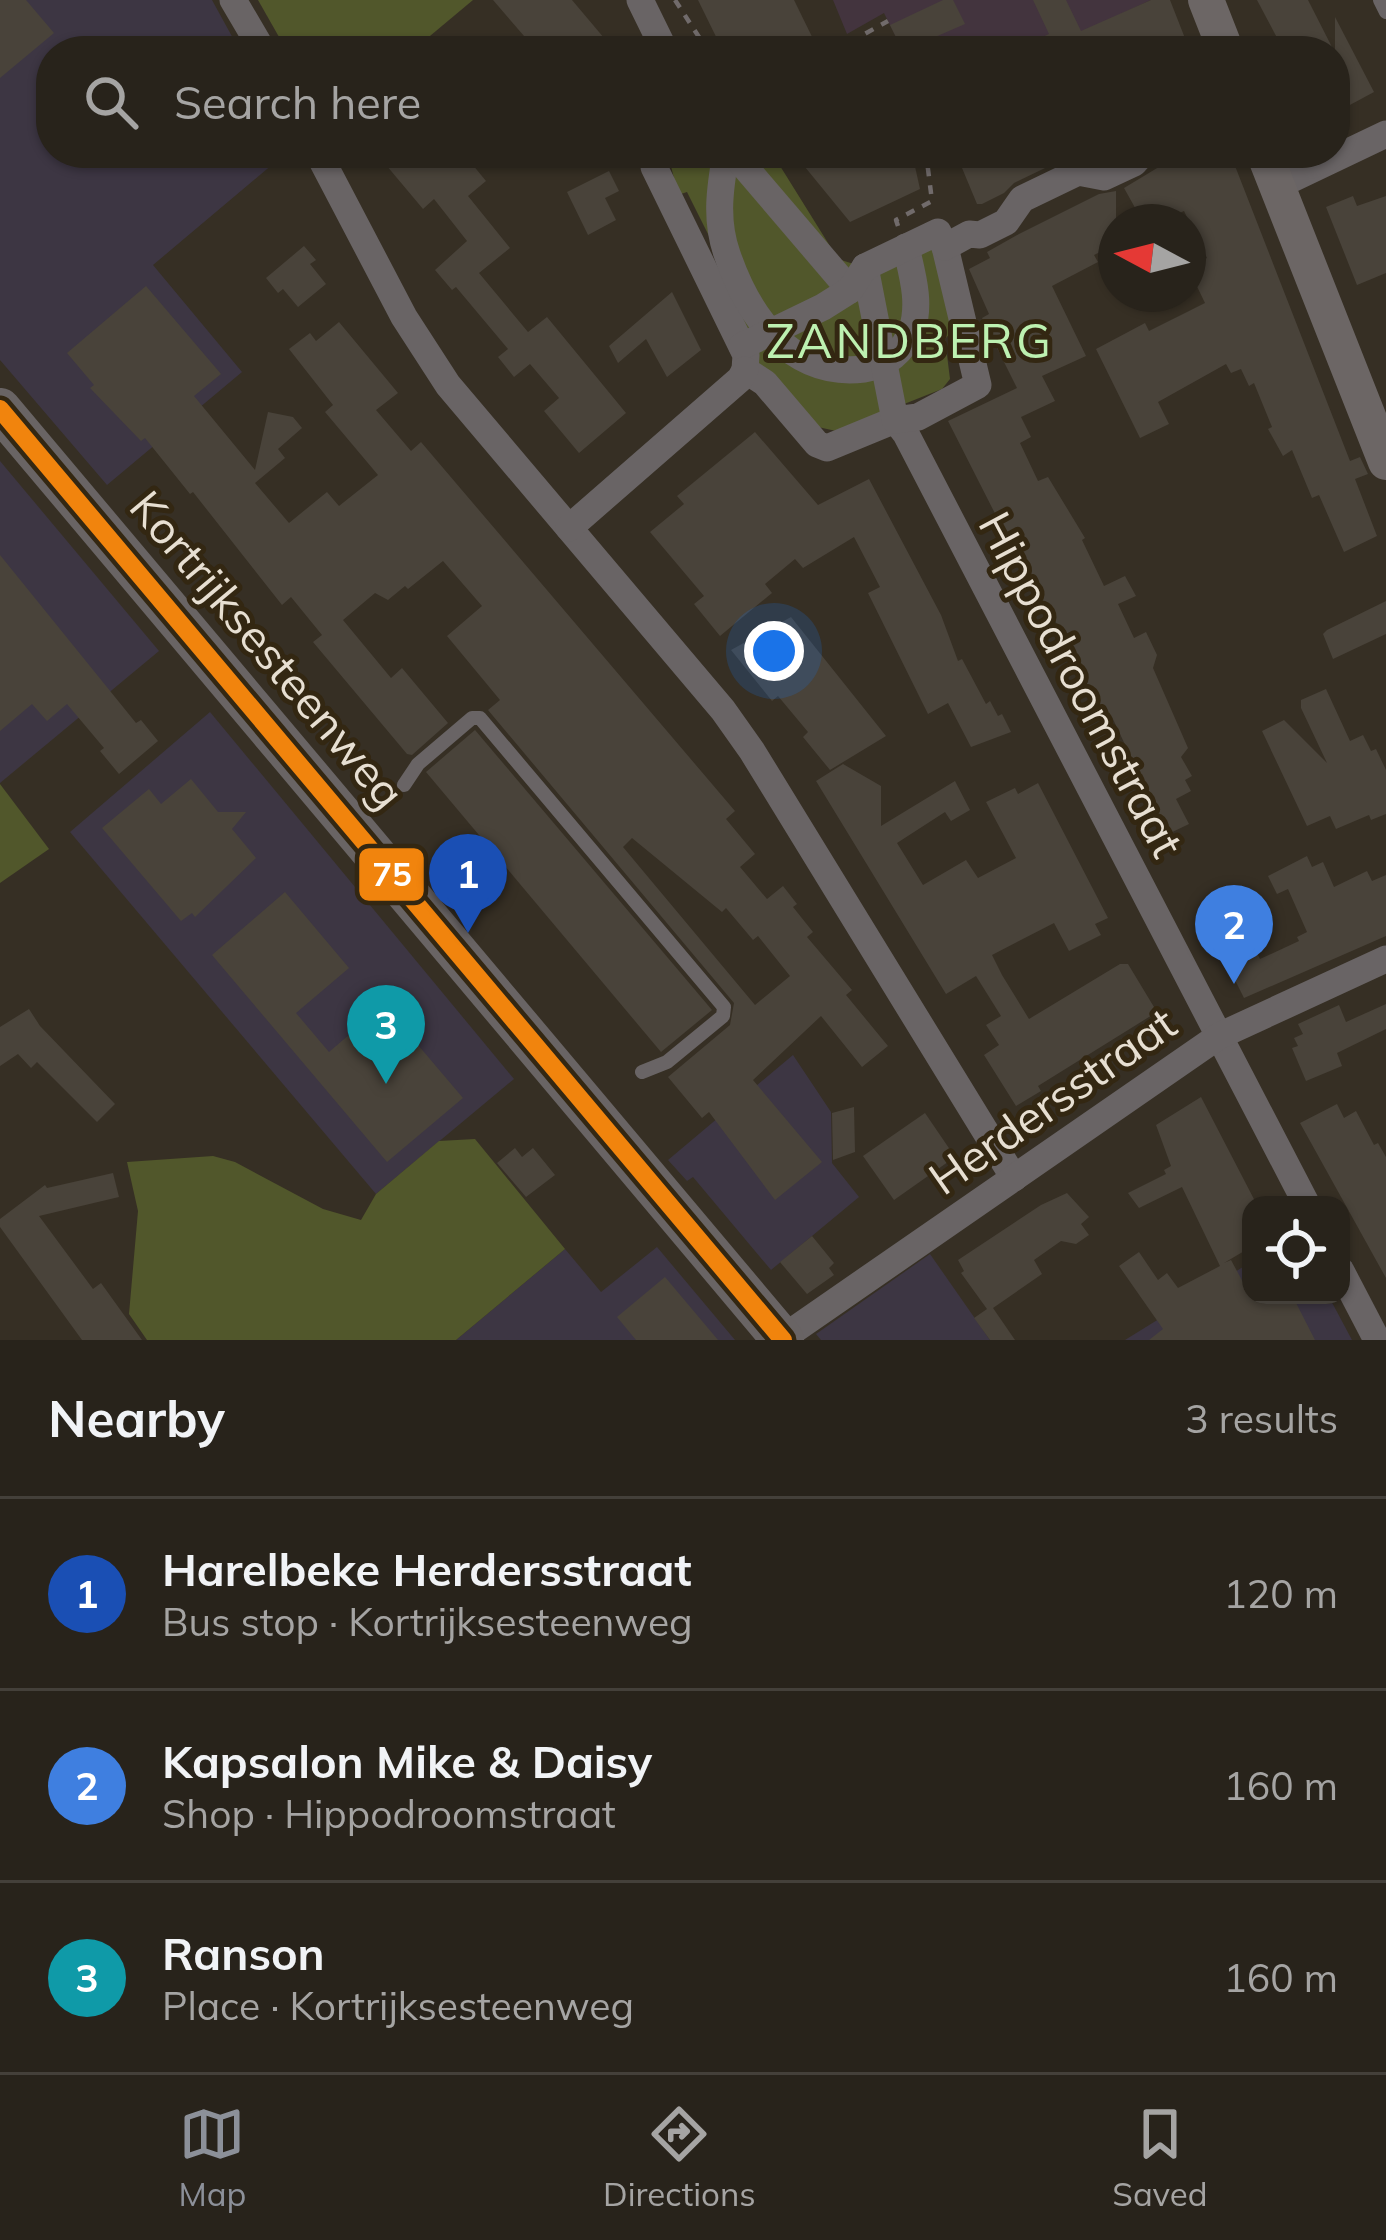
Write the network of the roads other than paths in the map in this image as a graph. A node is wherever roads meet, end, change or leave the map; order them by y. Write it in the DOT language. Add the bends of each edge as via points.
graph roads {
  1 [pos="233,0"];
  2 [pos="640,0"];
  3 [pos="1206,0"];
  4 [pos="1380,0"];
  5 [pos="1386,12"];
  6 [pos="254,36"];
  7 [pos="658,36"];
  8 [pos="1220,36"];
  9 [pos="1386,134"];
  10 [pos="1350,145"];
  11 [pos="326,168"];
  12 [pos="654,168"];
  13 [pos="725,168"];
  14 [pos="744,168"];
  15 [pos="1123,168"];
  16 [pos="1270,170"];
  17 [pos="957,240"];
  18 [pos="906,247"];
  19 [pos="857,279"];
  20 [pos="769,332"];
  21 [pos="743,358"];
  22 [pos="886,363"];
  23 [pos="0,409"];
  24 [pos="896,420"];
  25 [pos="1382,439"];
  26 [pos="568,528"];
  27 [pos="404,785"];
  28 [pos="1386,959"];
  29 [pos="1219,1036"];
  30 [pos="642,1072"];
  31 [pos="1013,1178"];
  32 [pos="1301,1196"];
  33 [pos="1350,1288"];
  34 [pos="782,1339"];
  35 [pos="1377,1340"];
  1 -- 6 [label="street"];
  2 -- 7 [label="street"];
  3 -- 8 [label="street"];
  4 -- 5 [label="lane"];
  9 -- 10 [label="street"];
  11 -- 26 [label="street" via="448,385"];
  12 -- 21 [label="street"];
  13 -- 20 [label="street" via="717,202 725,251"];
  14 -- 19 [label="street"];
  15 -- 17 [label="street" via="1104,177 1078,172 1022,199 1006,223"];
  16 -- 25 [label="street"];
  17 -- 18 [label="street" via="938,232"];
  17 -- 24 [label="street" via="978,386"];
  18 -- 19 [label="street"];
  18 -- 22 [label="street" via="915,315 904,345"];
  19 -- 20 [label="street"];
  19 -- 22 [label="street, Hippodroomstraat"];
  20 -- 21 [label="street"];
  20 -- 22 [label="street" via="824,368"];
  21 -- 24 [label="street" via="826,448"];
  21 -- 26 [label="street" via="740,379"];
  22 -- 24 [label="street, Hippodroomstraat"];
  23 -- 34 [label="main road, Kortrijksesteenweg"];
  24 -- 29 [label="street, Hippodroomstraat"];
  26 -- 31 [label="street" via="742,737"];
  27 -- 30 [label="lane" via="418,764 480,718 724,1007 668,1062"];
  28 -- 29 [label="street, Herdersstraat"];
  29 -- 31 [label="street, Herdersstraat"];
  29 -- 32 [label="street, Hippodroomstraat"];
  31 -- 34 [label="street, Herdersstraat"];
  33 -- 35 [label="street"];
}
